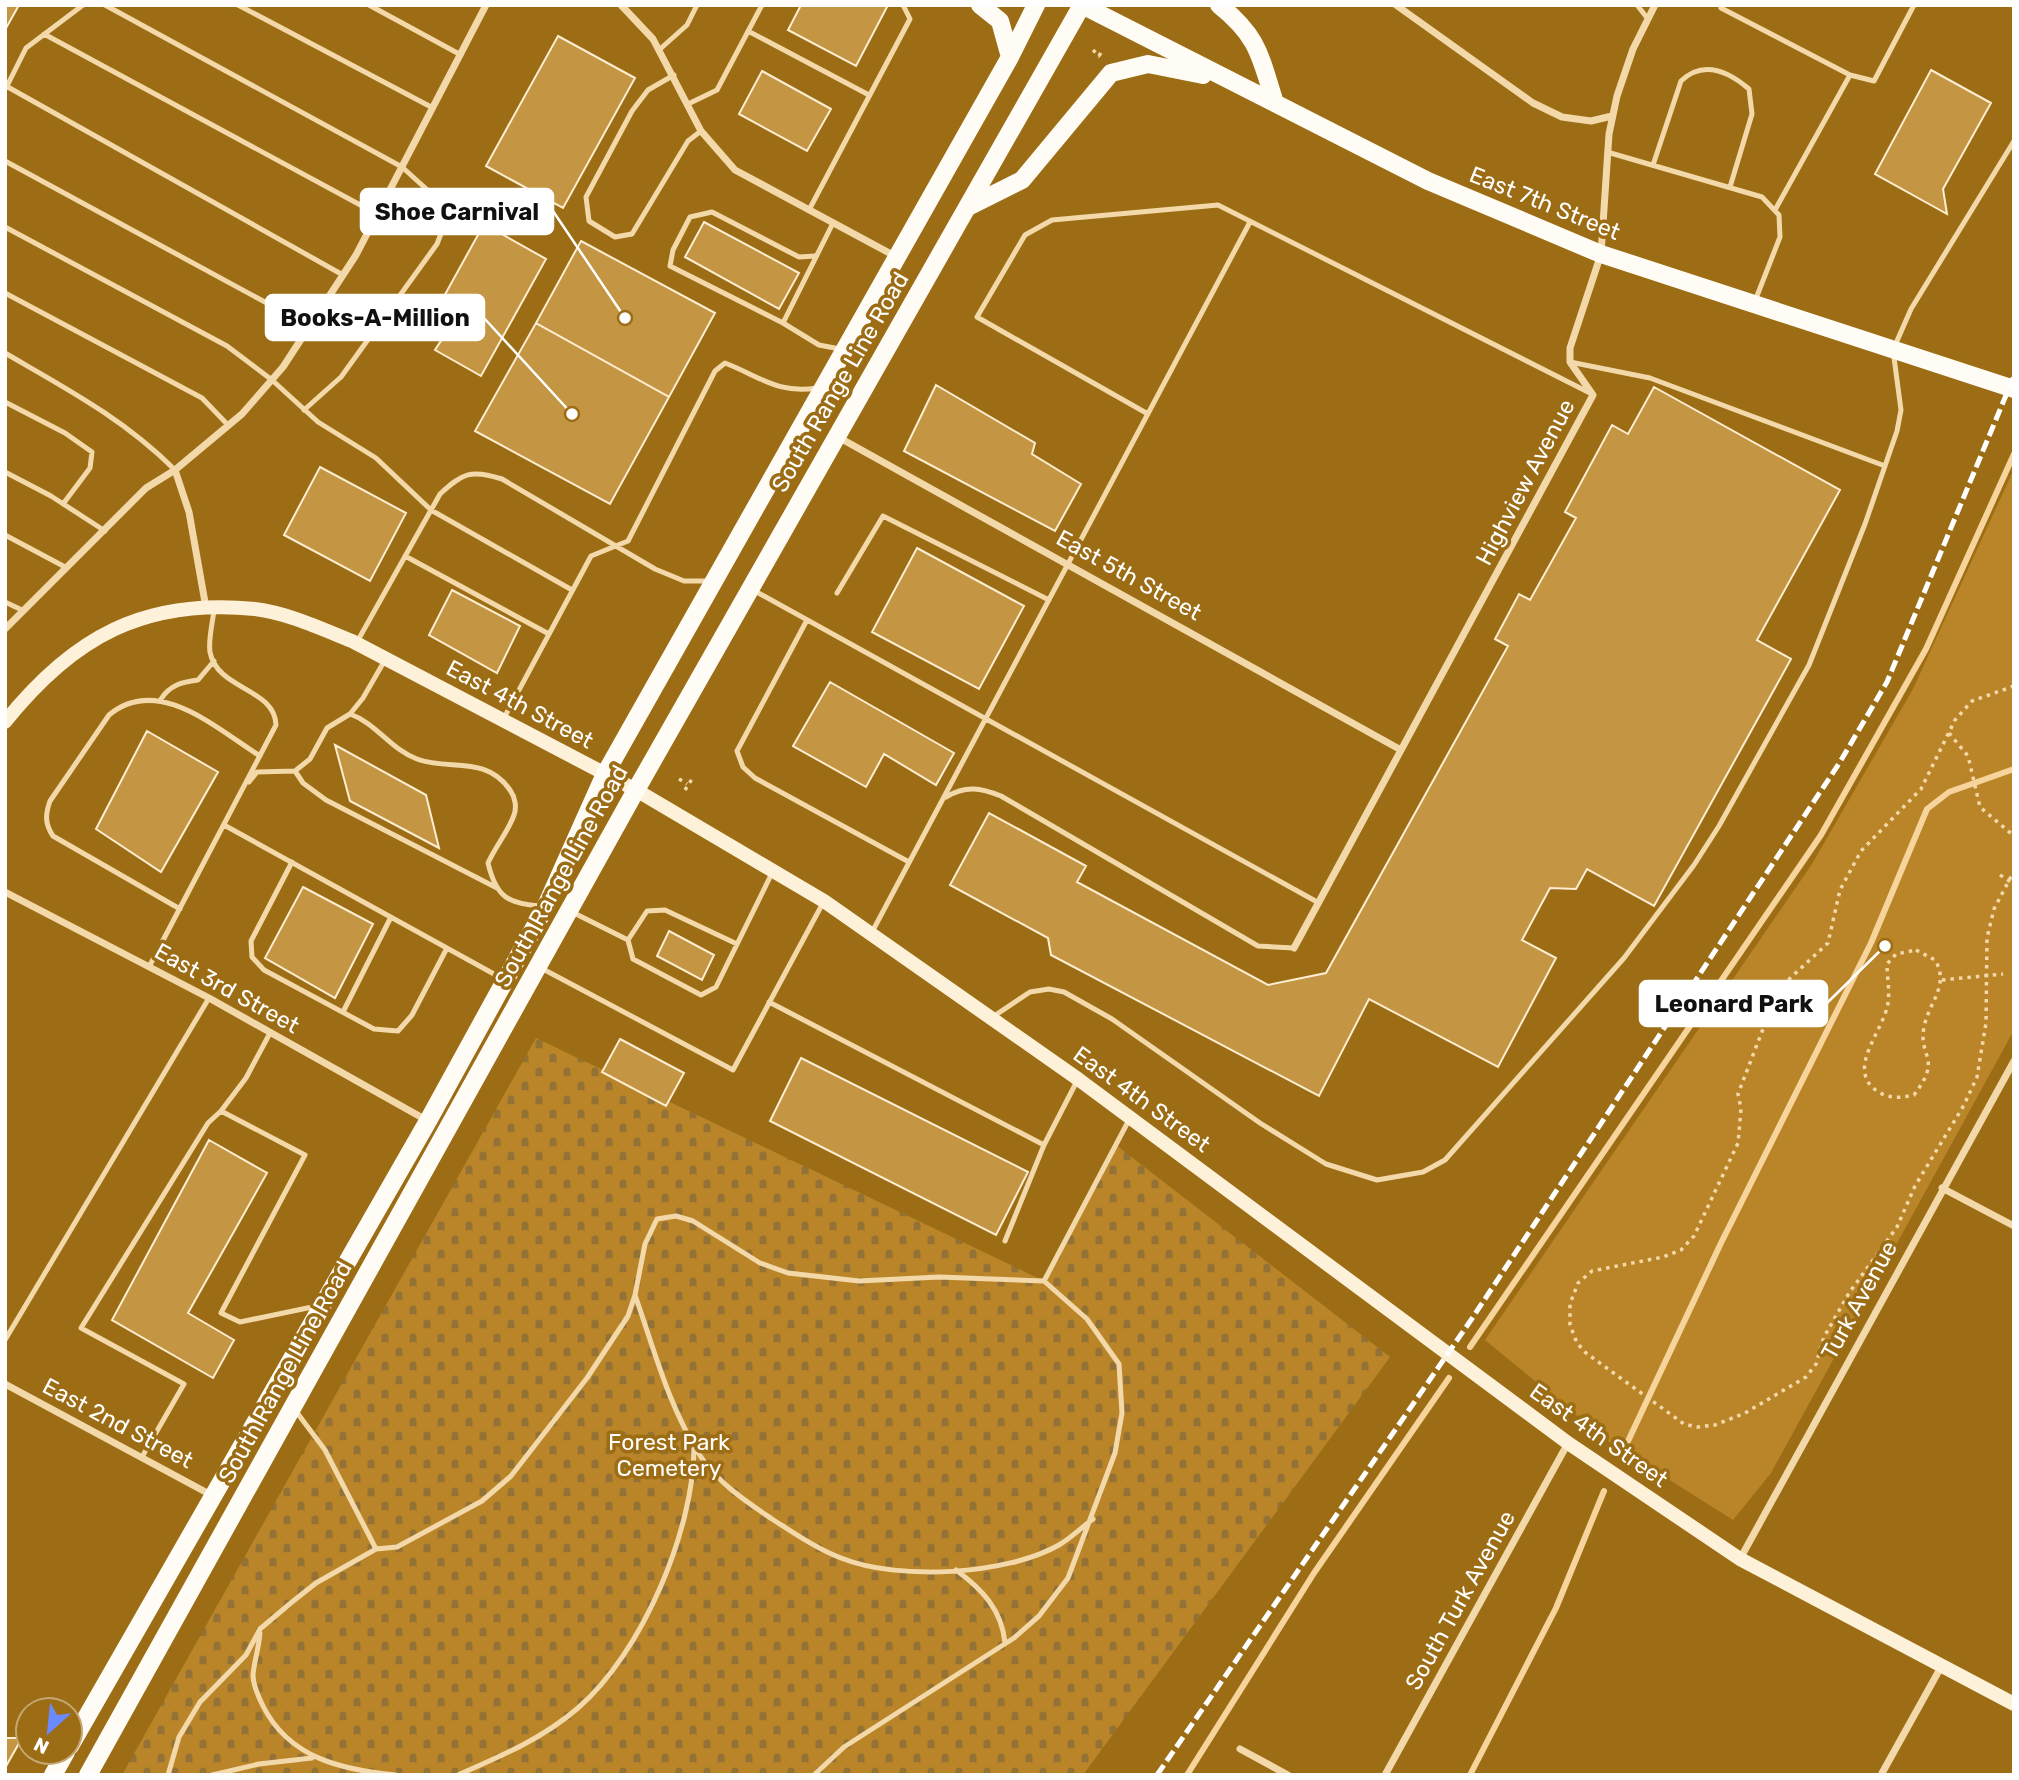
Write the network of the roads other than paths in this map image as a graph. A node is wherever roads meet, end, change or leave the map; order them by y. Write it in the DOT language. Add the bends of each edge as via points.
graph roads {
  1 [pos="83,5"];
  2 [pos="106,5"];
  3 [pos="238,5"];
  4 [pos="369,5"];
  5 [pos="486,5"];
  6 [pos="621,5"];
  7 [pos="697,5"];
  8 [pos="762,5"];
  9 [pos="903,5"];
  10 [pos="980,5"];
  11 [pos="1036,5"];
  12 [pos="1082,5"];
  13 [pos="1219,5"];
  14 [pos="1396,5"];
  15 [pos="1637,5"];
  16 [pos="1655,5"];
  17 [pos="1712,5"];
  18 [pos="1914,5"];
  19 [pos="1722,7"];
  20 [pos="1648,19"];
  21 [pos="748,31"];
  22 [pos="44,34"];
  23 [pos="659,50"];
  24 [pos="461,55"];
  25 [pos="1010,57"];
  26 [pos="674,75"];
  27 [pos="1850,75"];
  28 [pos="1221,78"];
  29 [pos="6,87"];
  30 [pos="869,95"];
  31 [pos="1275,103"];
  32 [pos="688,104"];
  33 [pos="433,108"];
  34 [pos="1612,116"];
  35 [pos="701,131"];
  36 [pos="2014,141"];
  37 [pos="1607,152"];
  38 [pos="5,160"];
  39 [pos="1653,165"];
  40 [pos="402,167"];
  41 [pos="1730,187"];
  42 [pos="968,207"];
  43 [pos="809,210"];
  44 [pos="1775,210"];
  45 [pos="377,214"];
  46 [pos="1250,222"];
  47 [pos="833,223"];
  48 [pos="5,227"];
  49 [pos="1601,254"];
  50 [pos="815,256"];
  51 [pos="897,257"];
  52 [pos="343,275"];
  53 [pos="5,293"];
  54 [pos="1754,304"];
  55 [pos="783,323"];
  56 [pos="309,326"];
  57 [pos="843,349"];
  58 [pos="1893,350"];
  59 [pos="5,353"];
  60 [pos="1570,362"];
  61 [pos="272,380"];
  62 [pos="822,388"];
  63 [pos="2014,389"];
  64 [pos="1593,395"];
  65 [pos="5,402"];
  66 [pos="304,410"];
  67 [pos="1148,414"];
  68 [pos="228,425"];
  69 [pos="837,437"];
  70 [pos="1885,466"];
  71 [pos="175,470"];
  72 [pos="5,472"];
  73 [pos="63,504"];
  74 [pos="431,510"];
  75 [pos="104,531"];
  76 [pos="5,535"];
  77 [pos="615,546"];
  78 [pos="405,556"];
  79 [pos="1069,563"];
  80 [pos="67,568"];
  81 [pos="711,581"];
  82 [pos="751,589"];
  83 [pos="572,590"];
  84 [pos="838,593"];
  85 [pos="1049,600"];
  86 [pos="5,602"];
  87 [pos="210,609"];
  88 [pos="22,610"];
  89 [pos="807,620"];
  90 [pos="5,629"];
  91 [pos="549,634"];
  92 [pos="356,644"];
  93 [pos="385,659"];
  94 [pos="214,661"];
  95 [pos="161,699"];
  96 [pos="350,713"];
  97 [pos="986,718"];
  98 [pos="503,721"];
  99 [pos="5,722"];
  100 [pos="1401,750"];
  101 [pos="260,756"];
  102 [pos="295,771"];
  103 [pos="605,774"];
  104 [pos="242,789"];
  105 [pos="636,790"];
  106 [pos="944,798"];
  107 [pos="224,825"];
  108 [pos="292,862"];
  109 [pos="909,862"];
  110 [pos="773,869"];
  111 [pos="498,888"];
  112 [pos="5,892"];
  113 [pos="824,901"];
  114 [pos="1320,903"];
  115 [pos="546,906"];
  116 [pos="180,909"];
  117 [pos="569,911"];
  118 [pos="391,917"];
  119 [pos="872,934"];
  120 [pos="628,940"];
  121 [pos="737,944"];
  122 [pos="447,948"];
  123 [pos="1294,948"];
  124 [pos="149,967"];
  125 [pos="538,967"];
  126 [pos="505,981"];
  127 [pos="209,998"];
  128 [pos="769,1002"];
  129 [pos="344,1012"];
  130 [pos="991,1018"];
  131 [pos="270,1032"];
  132 [pos="2014,1061"];
  133 [pos="1078,1079"];
  134 [pos="221,1111"];
  135 [pos="1129,1118"];
  136 [pos="428,1121"];
  137 [pos="1044,1145"];
  138 [pos="1942,1188"];
  139 [pos="2014,1226"];
  140 [pos="1005,1241"];
  141 [pos="1044,1281"];
  142 [pos="635,1295"];
  143 [pos="323,1305"];
  144 [pos="5,1340"];
  145 [pos="5,1384"];
  146 [pos="293,1407"];
  147 [pos="1568,1443"];
  148 [pos="694,1444"];
  149 [pos="142,1457"];
  150 [pos="213,1496"];
  151 [pos="1093,1519"];
  152 [pos="376,1549"];
  153 [pos="1740,1559"];
  154 [pos="956,1570"];
  155 [pos="260,1629"];
  156 [pos="1005,1643"];
  157 [pos="1941,1667"];
  158 [pos="2014,1704"];
  159 [pos="84,1722"];
  160 [pos="1240,1749"];
  161 [pos="314,1758"];
  162 [pos="88,1775"];
  163 [pos="168,1775"];
  164 [pos="212,1775"];
  165 [pos="396,1775"];
  166 [pos="458,1775"];
  167 [pos="814,1775"];
  168 [pos="1288,1775"];
  169 [pos="1385,1775"];
  170 [pos="1881,1775"];
  1 -- 22 [label="lane"];
  2 -- 40 [label="lane"];
  3 -- 33 [label="lane"];
  4 -- 24 [label="lane"];
  5 -- 24 [label="street"];
  6 -- 23 [label="street"];
  7 -- 23 [label="lane" via="687,24"];
  8 -- 21 [label="lane"];
  9 -- 30 [label="lane" via="909,19"];
  10 -- 25 [label="main road" via="1000,21"];
  11 -- 25 [label="main road, South Range Line Road"];
  12 -- 28 [label="main road, East 7th Street"];
  12 -- 42 [label="main road, South Range Line Road"];
  13 -- 31 [label="main road" via="1244,25 1256,42"];
  14 -- 34 [label="street" via="1533,103 1571,118 1591,121"];
  15 -- 20 [label="lane"];
  16 -- 20 [label="street"];
  17 -- 19 [label="lane"];
  18 -- 27 [label="lane" via="1874,81"];
  19 -- 27 [label="lane"];
  20 -- 34 [label="street" via="1623,75"];
  21 -- 30 [label="lane"];
  21 -- 32 [label="lane" via="718,90"];
  22 -- 29 [label="lane" via="26,48"];
  22 -- 45 [label="lane"];
  23 -- 26 [label="street"];
  24 -- 33 [label="street"];
  25 -- 51 [label="main road, South Range Line Road"];
  26 -- 32 [label="street"];
  26 -- 35 [label="lane" via="648,90 632,111 586,197 589,221 615,237 632,234 688,141"];
  27 -- 44 [label="lane"];
  28 -- 31 [label="main road, East 7th Street"];
  28 -- 42 [label="main road" via="1148,64 1111,73 1022,180"];
  29 -- 52 [label="lane"];
  30 -- 43 [label="lane"];
  31 -- 49 [label="main road, East 7th Street" via="1428,181"];
  32 -- 35 [label="street"];
  33 -- 40 [label="street"];
  34 -- 37 [label="street"];
  35 -- 43 [label="street" via="735,170"];
  36 -- 58 [label="lane" via="1911,309"];
  37 -- 39 [label="lane"];
  37 -- 49 [label="street"];
  38 -- 56 [label="lane"];
  39 -- 41 [label="lane"];
  39 -- 41 [label="lane" via="1681,81 1692,71 1707,68 1733,75 1749,89 1752,114"];
  40 -- 45 [label="street"];
  40 -- 66 [label="lane" via="444,205 444,226 437,244 341,377"];
  41 -- 44 [label="lane" via="1762,197"];
  42 -- 69 [label="main road, South Range Line Road"];
  43 -- 47 [label="street"];
  44 -- 54 [label="lane" via="1780,237"];
  45 -- 52 [label="street"];
  46 -- 64 [label="lane"];
  46 -- 67 [label="lane"];
  46 -- 67 [label="lane" via="1218,205 1052,220 1025,235 977,317"];
  47 -- 50 [label="lane"];
  47 -- 51 [label="street"];
  48 -- 61 [label="lane" via="227,346"];
  49 -- 54 [label="main road, East 7th Street"];
  49 -- 60 [label="street" via="1570,348"];
  50 -- 55 [label="lane"];
  50 -- 55 [label="lane" via="799,257 712,212 690,217 673,250 670,265"];
  51 -- 57 [label="main road, South Range Line Road"];
  52 -- 56 [label="street"];
  53 -- 68 [label="lane" via="202,398"];
  54 -- 58 [label="main road, East 7th Street"];
  55 -- 57 [label="lane" via="818,345"];
  56 -- 61 [label="street"];
  57 -- 62 [label="main road, South Range Line Road"];
  58 -- 63 [label="main road, East 7th Street"];
  58 -- 70 [label="lane" via="1901,410"];
  59 -- 71 [label="lane" via="109,413 144,438"];
  60 -- 64 [label="street, Highview Avenue"];
  60 -- 70 [label="lane" via="1650,378"];
  61 -- 66 [label="lane"];
  61 -- 68 [label="street"];
  62 -- 77 [label="lane" via="778,388 726,363 715,371 628,541"];
  62 -- 81 [label="main road, South Range Line Road"];
  64 -- 100 [label="street, Highview Avenue"];
  65 -- 73 [label="lane" via="92,452 90,468"];
  66 -- 74 [label="lane" via="376,458"];
  67 -- 79 [label="lane"];
  68 -- 71 [label="street"];
  69 -- 79 [label="street, East 5th Street"];
  69 -- 82 [label="main road, South Range Line Road"];
  70 -- 130 [label="lane" via="1809,665 1707,846 1623,958 1445,1160 1423,1172 1377,1180 1326,1164 1112,1019 1064,992 1030,992"];
  71 -- 75 [label="street" via="146,488"];
  71 -- 87 [label="street"];
  72 -- 73 [label="lane"];
  73 -- 75 [label="lane"];
  74 -- 77 [label="lane" via="459,477 480,472 502,479"];
  74 -- 78 [label="lane"];
  74 -- 83 [label="lane"];
  75 -- 80 [label="street"];
  76 -- 80 [label="lane"];
  77 -- 81 [label="lane" via="684,582"];
  77 -- 83 [label="lane" via="591,556"];
  78 -- 91 [label="lane"];
  78 -- 92 [label="lane"];
  79 -- 85 [label="lane"];
  79 -- 100 [label="street, East 5th Street"];
  80 -- 88 [label="street"];
  81 -- 103 [label="main road, South Range Line Road"];
  82 -- 89 [label="lane"];
  82 -- 105 [label="main road, South Range Line Road"];
  83 -- 91 [label="lane"];
  84 -- 85 [label="lane" via="883,516"];
  85 -- 97 [label="lane"];
  86 -- 88 [label="lane"];
  87 -- 92 [label="street, East 4th Street" via="257,609 313,625"];
  87 -- 94 [label="lane"];
  87 -- 99 [label="street, East 4th Street" via="161,614 111,628 67,656 35,684"];
  88 -- 90 [label="street"];
  89 -- 97 [label="lane"];
  89 -- 109 [label="lane" via="737,751 743,766 755,778"];
  91 -- 98 [label="lane"];
  92 -- 93 [label="street, East 4th Street"];
  93 -- 96 [label="lane"];
  93 -- 98 [label="street, East 4th Street"];
  94 -- 95 [label="lane" via="198,680 182,682"];
  94 -- 101 [label="lane" via="230,681 268,704 275,714 276,725"];
  95 -- 101 [label="lane"];
  95 -- 116 [label="lane" via="121,705 109,715 50,801 46,821 53,836"];
  96 -- 102 [label="lane" via="327,728 310,759"];
  96 -- 111 [label="lane" via="415,758 463,763 502,778 514,796 515,813 488,863"];
  97 -- 106 [label="lane"];
  97 -- 114 [label="lane"];
  98 -- 103 [label="street, East 4th Street"];
  100 -- 114 [label="street, Highview Avenue"];
  101 -- 104 [label="lane"];
  102 -- 104 [label="lane" via="257,772"];
  102 -- 111 [label="lane" via="326,800"];
  103 -- 105 [label="street, East 4th Street"];
  103 -- 115 [label="main road, South Range Line Road"];
  104 -- 107 [label="lane"];
  105 -- 110 [label="street, East 4th Street"];
  105 -- 117 [label="main road, South Range Line Road"];
  106 -- 109 [label="lane"];
  106 -- 123 [label="lane" via="960,788 984,789 1001,796 1258,946"];
  107 -- 108 [label="lane"];
  107 -- 116 [label="lane"];
  108 -- 118 [label="lane"];
  108 -- 129 [label="lane" via="251,941 252,957 264,970"];
  109 -- 119 [label="lane"];
  110 -- 113 [label="street, East 4th Street"];
  110 -- 121 [label="lane"];
  111 -- 115 [label="lane" via="505,898 523,905"];
  112 -- 124 [label="street, East 3rd Street"];
  113 -- 119 [label="street, East 4th Street"];
  113 -- 128 [label="lane"];
  114 -- 123 [label="street, Highview Avenue"];
  115 -- 126 [label="main road, South Range Line Road"];
  116 -- 124 [label="lane"];
  117 -- 120 [label="lane"];
  117 -- 125 [label="main road, South Range Line Road"];
  118 -- 122 [label="lane"];
  118 -- 129 [label="lane"];
  119 -- 130 [label="street, East 4th Street"];
  120 -- 121 [label="lane" via="648,911 665,910"];
  120 -- 121 [label="lane" via="633,959 701,995 716,987"];
  122 -- 126 [label="lane"];
  122 -- 129 [label="lane" via="412,1015 398,1031 374,1028"];
  124 -- 127 [label="street, East 3rd Street"];
  125 -- 128 [label="lane" via="733,1070"];
  125 -- 146 [label="main road, South Range Line Road"];
  126 -- 136 [label="main road, South Range Line Road"];
  127 -- 131 [label="street, East 3rd Street"];
  127 -- 144 [label="lane"];
  128 -- 137 [label="lane"];
  130 -- 133 [label="street, East 4th Street"];
  131 -- 134 [label="lane" via="246,1079"];
  131 -- 136 [label="street, East 3rd Street"];
  132 -- 138 [label="street, Turk Avenue"];
  133 -- 135 [label="street, East 4th Street"];
  133 -- 137 [label="lane"];
  134 -- 143 [label="lane" via="304,1155 221,1312 240,1322"];
  134 -- 149 [label="lane" via="208,1123 81,1328 184,1384"];
  135 -- 141 [label="lane"];
  135 -- 147 [label="street, East 4th Street"];
  136 -- 143 [label="main road, South Range Line Road"];
  137 -- 140 [label="lane"];
  138 -- 139 [label="street"];
  138 -- 153 [label="street, Turk Avenue"];
  141 -- 142 [label="lane" via="859,1280 788,1273 760,1263 694,1222 676,1216 657,1219 645,1244"];
  141 -- 151 [label="lane" via="1087,1319 1119,1364 1122,1413 1115,1453"];
  142 -- 148 [label="lane" via="680,1419"];
  142 -- 152 [label="lane" via="628,1316 587,1378 511,1476 482,1502 397,1548"];
  143 -- 150 [label="main road, South Range Line Road"];
  145 -- 149 [label="street, East 2nd Street"];
  146 -- 152 [label="lane" via="325,1450"];
  146 -- 162 [label="main road, South Range Line Road"];
  147 -- 153 [label="street, East 4th Street"];
  147 -- 169 [label="street, South Turk Avenue"];
  148 -- 154 [label="lane" via="730,1489 803,1539 842,1559 894,1571"];
  148 -- 166 [label="lane" via="694,1472 670,1561 640,1627 605,1681 579,1707 524,1746"];
  149 -- 150 [label="street, East 2nd Street"];
  150 -- 159 [label="main road, South Range Line Road"];
  151 -- 154 [label="lane" via="1059,1545 1023,1559"];
  151 -- 156 [label="lane" via="1068,1578 1039,1616"];
  152 -- 155 [label="lane" via="316,1583"];
  153 -- 157 [label="street, East 4th Street"];
  154 -- 156 [label="lane" via="977,1585 993,1605 1004,1627"];
  155 -- 161 [label="lane" via="253,1677 259,1698 271,1723"];
  155 -- 163 [label="lane" via="246,1655 200,1702 179,1737"];
  156 -- 167 [label="lane" via="844,1747"];
  157 -- 158 [label="street, East 4th Street"];
  157 -- 170 [label="street"];
  160 -- 168 [label="street"];
  161 -- 164 [label="lane"];
  161 -- 165 [label="lane"];
}
